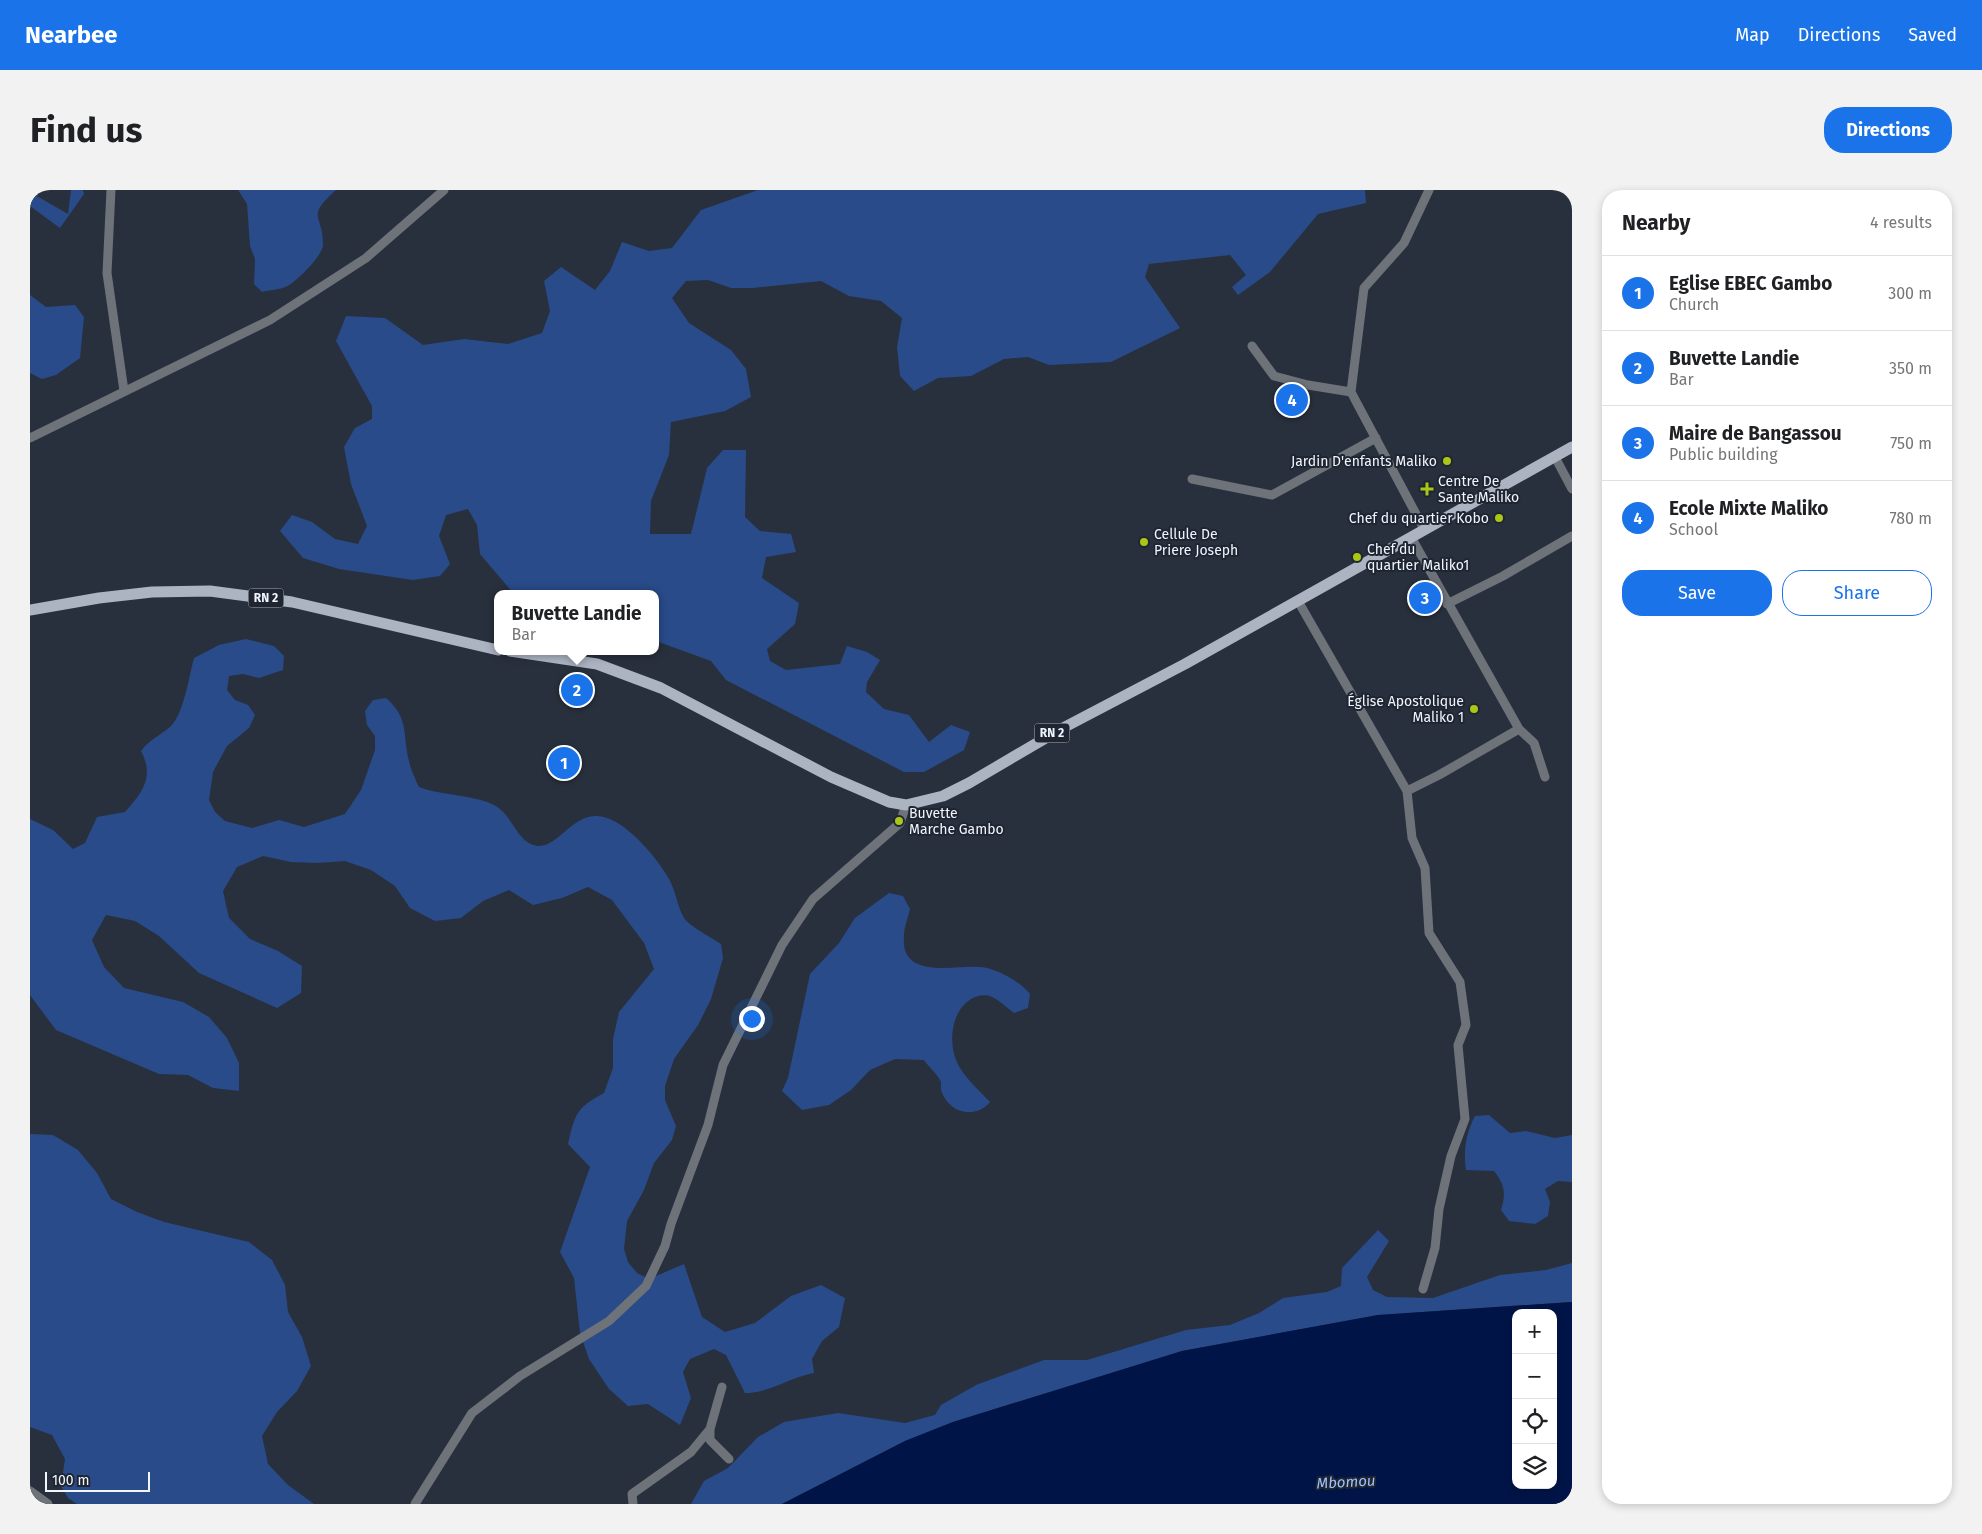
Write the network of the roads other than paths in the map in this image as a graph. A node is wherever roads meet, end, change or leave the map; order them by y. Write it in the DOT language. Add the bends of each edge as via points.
graph roads {
  1 [pos="111,190"];
  2 [pos="444,190"];
  3 [pos="1429,190"];
  4 [pos="1252,346"];
  5 [pos="124,391"];
  6 [pos="1351,392"];
  7 [pos="30,438"];
  8 [pos="1376,438"];
  9 [pos="1572,447"];
  10 [pos="1555,457"];
  11 [pos="1192,479"];
  12 [pos="1572,489"];
  13 [pos="1424,529"];
  14 [pos="1411,536"];
  15 [pos="1572,536"];
  16 [pos="1298,602"];
  17 [pos="1447,604"];
  18 [pos="30,610"];
  19 [pos="494,649"];
  20 [pos="537,655"];
  21 [pos="1519,728"];
  22 [pos="1545,777"];
  23 [pos="1407,791"];
  24 [pos="906,805"];
  25 [pos="1422,1289"];
  26 [pos="722,1387"];
  27 [pos="710,1429"];
  28 [pos="729,1459"];
  29 [pos="30,1491"];
  30 [pos="48,1504"];
  31 [pos="415,1504"];
  32 [pos="633,1504"];
  1 -- 5 [label="street" via="107,272"];
  2 -- 5 [label="street" via="366,258 270,320"];
  3 -- 6 [label="street" via="1404,243 1364,288"];
  4 -- 6 [label="street" via="1274,376"];
  5 -- 7 [label="street"];
  6 -- 8 [label="street"];
  8 -- 11 [label="street" via="1272,495"];
  8 -- 13 [label="street"];
  9 -- 10 [label="main road, RN 2"];
  10 -- 12 [label="street"];
  10 -- 13 [label="main road, RN 2"];
  13 -- 14 [label="main road, RN 2"];
  14 -- 16 [label="main road, RN 2"];
  14 -- 17 [label="street"];
  15 -- 17 [label="street"];
  16 -- 23 [label="street"];
  16 -- 24 [label="main road, RN 2" via="1061,728 969,783 943,796"];
  17 -- 21 [label="street"];
  18 -- 19 [label="main road, RN 2" via="152,592 210,590 292,602"];
  20 -- 24 [label="main road, RN 2" via="597,664 643,681 702,708 830,777 889,802"];
  21 -- 22 [label="street" via="1534,743"];
  21 -- 23 [label="street"];
  23 -- 25 [label="street" via="1412,838 1425,868 1429,933 1460,982 1466,1025 1458,1046 1465,1119 1451,1156 1439,1209 1435,1248"];
  24 -- 31 [label="street" via="900,823 813,899 782,945 723,1065 708,1125 665,1246 646,1286 609,1321 520,1376 472,1413"];
  26 -- 27 [label="street"];
  27 -- 28 [label="street" via="710,1440"];
  27 -- 32 [label="street" via="691,1452 632,1494"];
  29 -- 30 [label="street"];
}
